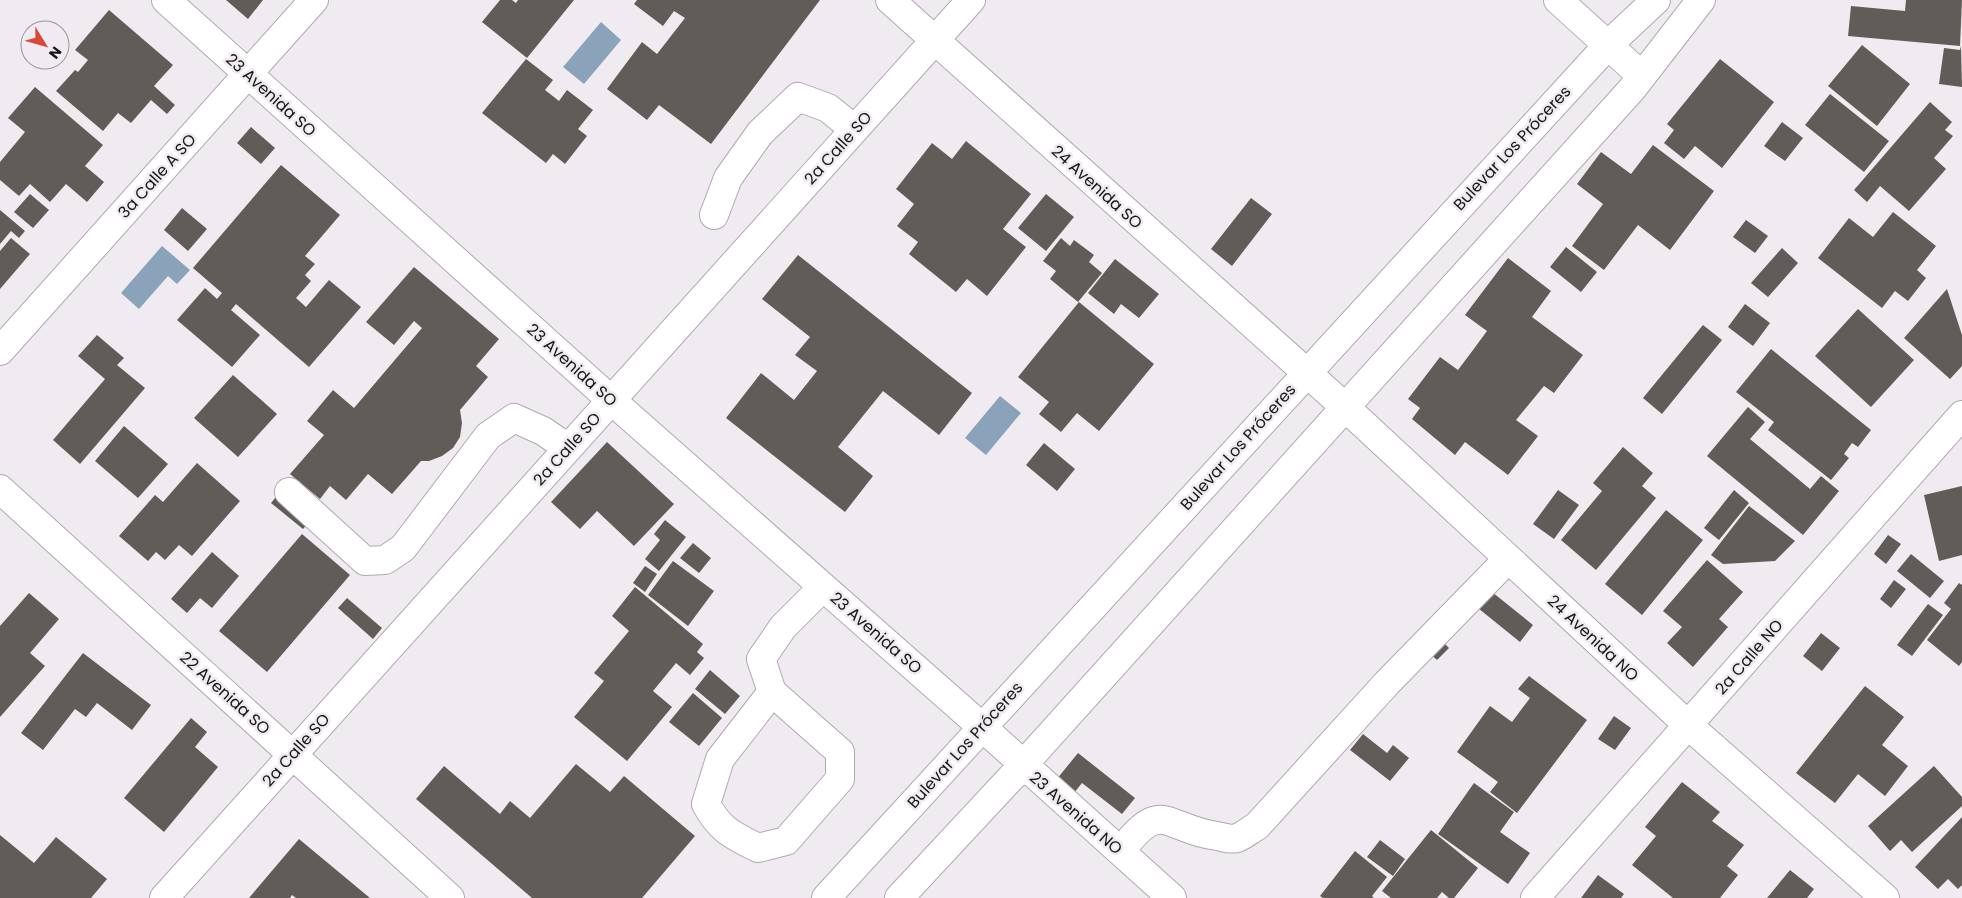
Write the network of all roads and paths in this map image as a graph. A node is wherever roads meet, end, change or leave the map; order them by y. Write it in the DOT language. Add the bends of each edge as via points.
graph roads {
  1 [pos="166,0"];
  2 [pos="314,0"];
  3 [pos="890,0"];
  4 [pos="970,0"];
  5 [pos="1558,0"];
  6 [pos="1656,0"];
  7 [pos="1701,0"];
  8 [pos="934,40"];
  9 [pos="1608,45"];
  10 [pos="248,75"];
  11 [pos="1642,76"];
  12 [pos="854,129"];
  13 [pos="714,215"];
  14 [pos="0,351"];
  15 [pos="1305,374"];
  16 [pos="611,400"];
  17 [pos="1344,407"];
  18 [pos="1962,415"];
  19 [pos="568,448"];
  20 [pos="0,489"];
  21 [pos="289,492"];
  22 [pos="1508,559"];
  23 [pos="823,586"];
  24 [pos="772,692"];
  25 [pos="1689,726"];
  26 [pos="982,727"];
  27 [pos="292,755"];
  28 [pos="1022,766"];
  29 [pos="1121,851"];
  30 [pos="164,898"];
  31 [pos="450,898"];
  32 [pos="826,898"];
  33 [pos="899,898"];
  34 [pos="1172,898"];
  35 [pos="1535,898"];
  36 [pos="1885,898"];
  1 -- 10 [label="street, 23 Avenida SO"];
  2 -- 10 [label="street, 3a Calle A SO"];
  3 -- 8 [label="street, 24 Avenida SO"];
  4 -- 8 [label="street, 2a Calle SO"];
  5 -- 9 [label="street"];
  6 -- 9 [label="street, Bulevar Los Próceres"];
  7 -- 11 [label="street"];
  8 -- 12 [label="street, 2a Calle SO"];
  8 -- 15 [label="street, 24 Avenida SO"];
  9 -- 11 [label="street"];
  9 -- 15 [label="street, Bulevar Los Próceres"];
  10 -- 14 [label="street, 3a Calle A SO"];
  10 -- 16 [label="street, 23 Avenida SO"];
  11 -- 17 [label="street"];
  12 -- 13 [label="street" via="828,108 798,97 760,134 728,178"];
  12 -- 16 [label="street, 2a Calle SO"];
  15 -- 17 [label="street, 24 Avenida NO"];
  15 -- 26 [label="street, Bulevar Los Próceres"];
  16 -- 19 [label="street, 2a Calle SO"];
  16 -- 23 [label="street, 23 Avenida SO"];
  17 -- 22 [label="street, 24 Avenida NO"];
  17 -- 28 [label="street"];
  18 -- 25 [label="street, 2a Calle NO"];
  19 -- 21 [label="street" via="544,431 514,418 488,436 402,548 385,560 366,561"];
  19 -- 27 [label="street, 2a Calle SO"];
  20 -- 27 [label="street, 22 Avenida SO"];
  22 -- 25 [label="street, 24 Avenida NO"];
  22 -- 29 [label="street" via="1387,683 1257,826 1235,839 1204,834 1161,818 1136,830"];
  23 -- 24 [label="street" via="783,627 761,659"];
  23 -- 26 [label="street, 23 Avenida SO"];
  24 -- 24 [label="street" via="840,752 840,780 786,841 758,848 727,832 715,821 706,804 720,759"];
  25 -- 35 [label="street, 2a Calle NO"];
  25 -- 36 [label="street, 24 Avenida NO"];
  26 -- 28 [label="street, 23 Avenida NO"];
  26 -- 32 [label="street, Bulevar Los Próceres"];
  27 -- 30 [label="street, 2a Calle SO"];
  27 -- 31 [label="street, 22 Avenida SO"];
  28 -- 29 [label="street, 23 Avenida NO"];
  28 -- 33 [label="street"];
  29 -- 34 [label="street, 23 Avenida NO"];
}
